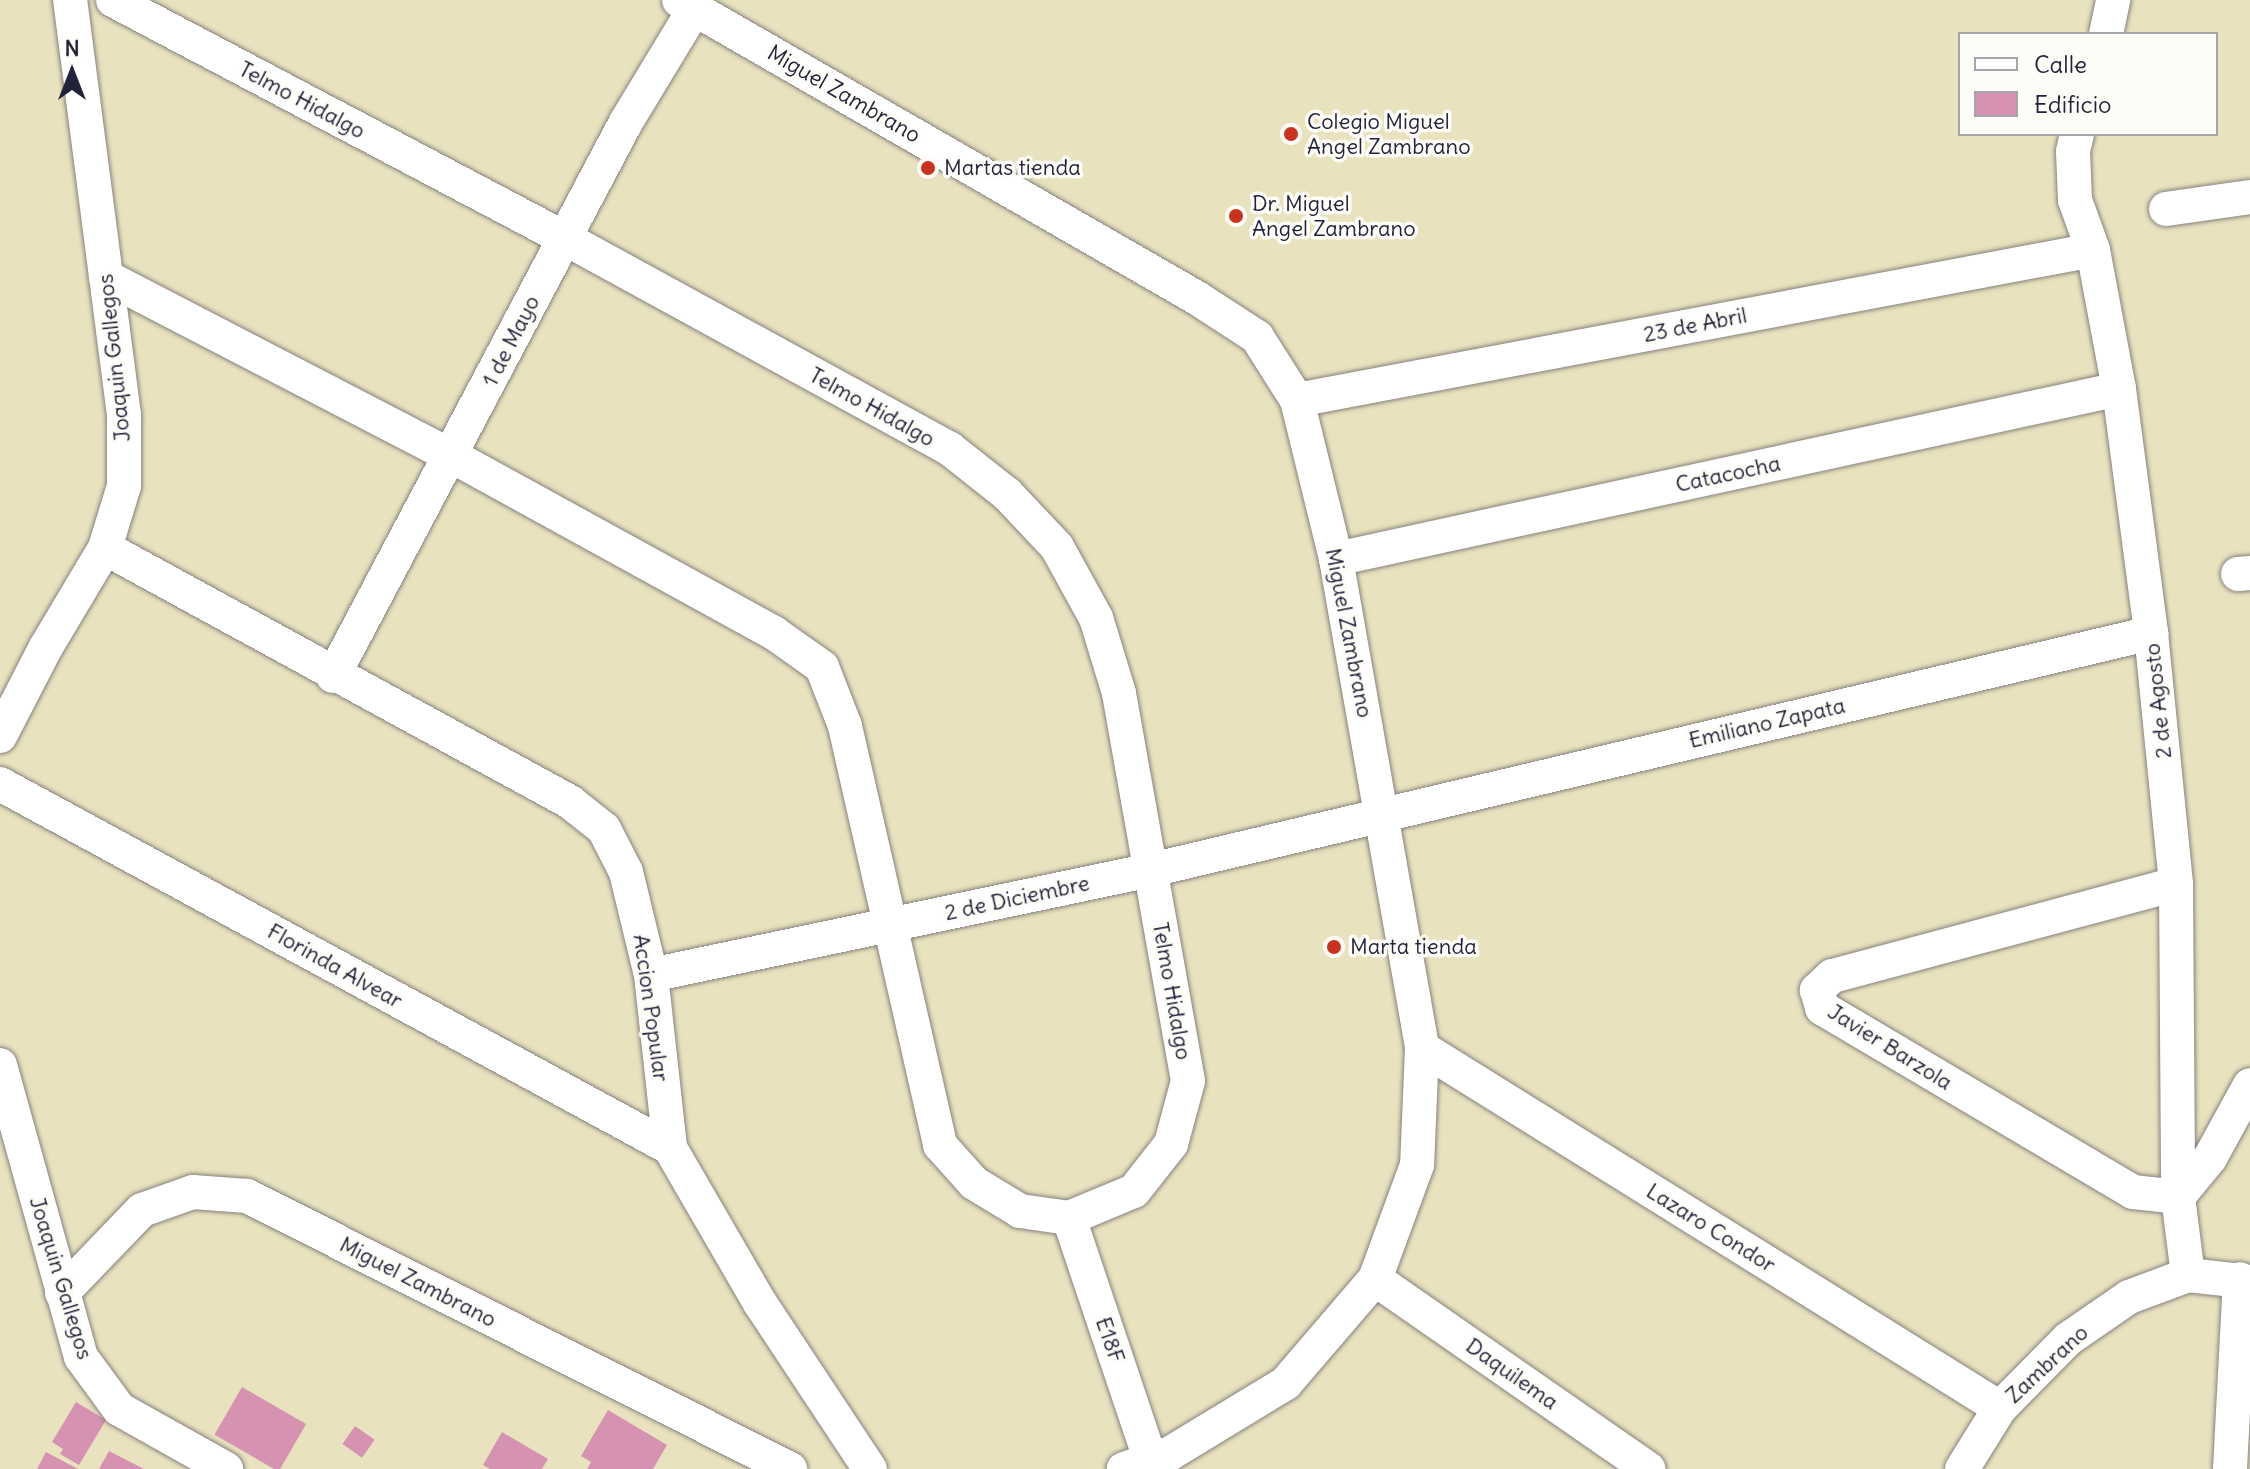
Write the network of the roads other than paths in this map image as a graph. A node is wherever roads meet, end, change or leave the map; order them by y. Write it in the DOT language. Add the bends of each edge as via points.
graph roads {
  1 [pos="70,0"];
  2 [pos="113,0"];
  3 [pos="2113,0"];
  4 [pos="687,4"];
  5 [pos="2106,32"];
  6 [pos="2077,136"];
  7 [pos="2250,197"];
  8 [pos="2166,209"];
  9 [pos="564,238"];
  10 [pos="2093,250"];
  11 [pos="106,277"];
  12 [pos="2119,389"];
  13 [pos="1297,400"];
  14 [pos="452,456"];
  15 [pos="105,548"];
  16 [pos="1336,559"];
  17 [pos="2151,633"];
  18 [pos="333,676"];
  19 [pos="0,736"];
  20 [pos="0,784"];
  21 [pos="1382,814"];
  22 [pos="1151,870"];
  23 [pos="2176,884"];
  24 [pos="888,925"];
  25 [pos="651,975"];
  26 [pos="1422,1048"];
  27 [pos="0,1065"];
  28 [pos="2250,1085"];
  29 [pos="670,1148"];
  30 [pos="2178,1197"];
  31 [pos="1069,1218"];
  32 [pos="2188,1275"];
  33 [pos="1375,1279"];
  34 [pos="2245,1280"];
  35 [pos="62,1293"];
  36 [pos="2000,1408"];
  37 [pos="1148,1465"];
  38 [pos="226,1469"];
  39 [pos="790,1469"];
  40 [pos="870,1469"];
  41 [pos="1648,1469"];
  42 [pos="1962,1469"];
  43 [pos="2230,1469"];
  1 -- 11 [label="street, Joaquin Gallegos"];
  2 -- 9 [label="street, Telmo Hidalgo"];
  3 -- 5 [label="street"];
  4 -- 9 [label="street, 1 de Mayo"];
  4 -- 13 [label="street, Miguel Zambrano" via="1257,337"];
  6 -- 10 [label="street, 2 de Agosto" via="2075,200"];
  7 -- 8 [label="street"];
  9 -- 14 [label="street, 1 de Mayo"];
  9 -- 22 [label="street, Telmo Hidalgo" via="950,449 1007,494 1057,547 1096,618 1119,693"];
  10 -- 12 [label="street, 2 de Agosto"];
  10 -- 13 [label="street, 23 de Abril"];
  11 -- 14 [label="street"];
  11 -- 15 [label="street, Joaquin Gallegos" via="124,429 124,486"];
  12 -- 16 [label="street, Catacocha"];
  12 -- 17 [label="street, 2 de Agosto"];
  13 -- 16 [label="street, Miguel Zambrano"];
  14 -- 18 [label="street, 1 de Mayo"];
  14 -- 24 [label="street" via="774,633 822,667 845,726"];
  15 -- 18 [label="street, Accion Popular"];
  15 -- 19 [label="street, Joaquin Gallegos"];
  16 -- 21 [label="street, Miguel Zambrano"];
  17 -- 21 [label="street, Emiliano Zapata"];
  17 -- 23 [label="street, 2 de Agosto"];
  18 -- 25 [label="street, Accion Popular" via="570,802 604,829 626,872"];
  20 -- 29 [label="street, Florinda Alvear"];
  21 -- 22 [label="street, 2 de Diciembre"];
  21 -- 26 [label="street, Miguel Zambrano"];
  22 -- 24 [label="street, 2 de Diciembre"];
  22 -- 31 [label="street, Telmo Hidalgo" via="1188,1081 1171,1144 1134,1191"];
  23 -- 30 [label="street, 2 de Agosto"];
  23 -- 30 [label="street, Javier Barzola" via="1832,976 1817,990 1822,1008 2133,1192"];
  24 -- 25 [label="street, 2 de Diciembre"];
  24 -- 31 [label="street" via="940,1145 974,1183 1020,1211"];
  25 -- 29 [label="street, Accion Popular"];
  26 -- 33 [label="street, Miguel Zambrano" via="1417,1165"];
  26 -- 36 [label="street, Lazaro Condor"];
  27 -- 35 [label="street, Joaquin Gallegos"];
  28 -- 30 [label="street" via="2210,1158"];
  29 -- 40 [label="street, Accion Popular" via="760,1303"];
  30 -- 32 [label="street, 2 de Agosto"];
  31 -- 37 [label="street, E18F"];
  32 -- 34 [label="street, Zambrano"];
  32 -- 36 [label="street, Zambrano" via="2129,1297 2080,1331"];
  33 -- 37 [label="street, Miguel Zambrano" via="1286,1383"];
  33 -- 41 [label="street, Daquilema"];
  34 -- 43 [label="street"];
  35 -- 38 [label="street, Joaquin Gallegos" via="81,1357 119,1409"];
  35 -- 39 [label="street, Miguel Zambrano" via="142,1210 193,1192 247,1196"];
  36 -- 42 [label="street, Zambrano"];
}
